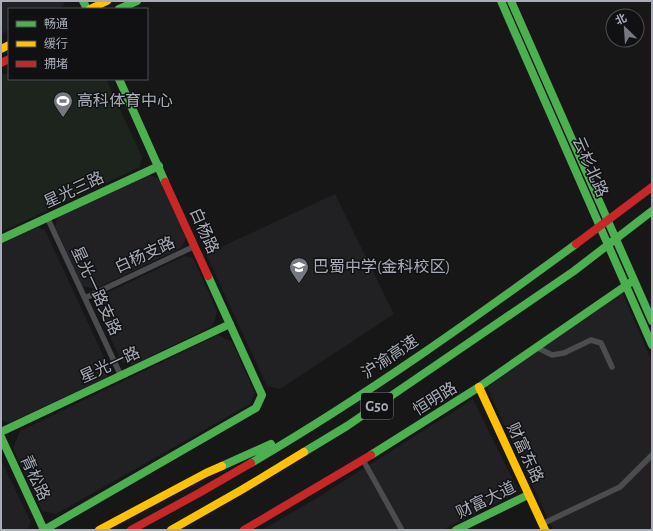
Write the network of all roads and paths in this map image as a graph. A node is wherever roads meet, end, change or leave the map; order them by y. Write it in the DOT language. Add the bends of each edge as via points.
graph roads {
  1 [pos="107,1"];
  2 [pos="137,1"];
  3 [pos="501,1"];
  4 [pos="511,1"];
  5 [pos="90,8"];
  6 [pos="121,8"];
  7 [pos="119,80"];
  8 [pos="158,166"];
  9 [pos="652,187"];
  10 [pos="652,211"];
  11 [pos="47,218"];
  12 [pos="1,239"];
  13 [pos="195,246"];
  14 [pos="634,280"];
  15 [pos="626,285"];
  16 [pos="85,298"];
  17 [pos="652,321"];
  18 [pos="230,324"];
  19 [pos="652,345"];
  20 [pos="536,347"];
  21 [pos="612,367"];
  22 [pos="121,376"];
  23 [pos="479,387"];
  24 [pos="313,425"];
  25 [pos="1,432"];
  26 [pos="1,437"];
  27 [pos="652,455"];
  28 [pos="363,460"];
  29 [pos="528,495"];
  30 [pos="543,527"];
  31 [pos="44,530"];
  32 [pos="100,530"];
  33 [pos="131,530"];
  34 [pos="171,530"];
  35 [pos="244,530"];
  36 [pos="402,530"];
  37 [pos="456,530"];
  1 -- 5 [label="main road"];
  2 -- 6 [label="main road"];
  3 -- 15 [label="main road, 云杉北路"];
  4 -- 14 [label="main road, 云杉北路"];
  7 -- 8 [label="main road, 白杨路"];
  8 -- 11 [label="main road, 星光三路"];
  8 -- 13 [label="main road, 白杨路"];
  9 -- 24 [label="main road, 沪渝高速 / G50" via="565,254"];
  10 -- 34 [label="main road, 沪渝高速 / G50" via="574,270 348,426"];
  11 -- 12 [label="main road, 星光三路"];
  11 -- 16 [label="street, 星光一路支路"];
  13 -- 16 [label="street, 白杨支路"];
  13 -- 18 [label="main road, 白杨路"];
  14 -- 15 [label="main road, 恒明路"];
  14 -- 17 [label="main road, 云杉北路"];
  15 -- 19 [label="main road, 云杉北路"];
  15 -- 20 [label="main road, 恒明路"];
  16 -- 22 [label="street, 星光一路支路"];
  18 -- 22 [label="main road, 星光一路"];
  18 -- 31 [label="main road, 白杨路" via="262,395 256,408"];
  20 -- 21 [label="street" via="552,355 564,353 591,340 601,343"];
  20 -- 23 [label="main road, 恒明路"];
  22 -- 25 [label="main road, 星光一路"];
  23 -- 28 [label="main road, 恒明路"];
  23 -- 29 [label="main road, 财富东路"];
  24 -- 32 [label="main road" via="206,473"];
  24 -- 33 [label="main road, 沪渝高速 / G50" via="184,503"];
  26 -- 31 [label="main road, 青松路"];
  27 -- 30 [label="street" via="620,486"];
  28 -- 35 [label="main road, 恒明路"];
  28 -- 36 [label="street"];
  29 -- 30 [label="main road, 财富东路"];
  29 -- 37 [label="main road, 财富大道"];
}
